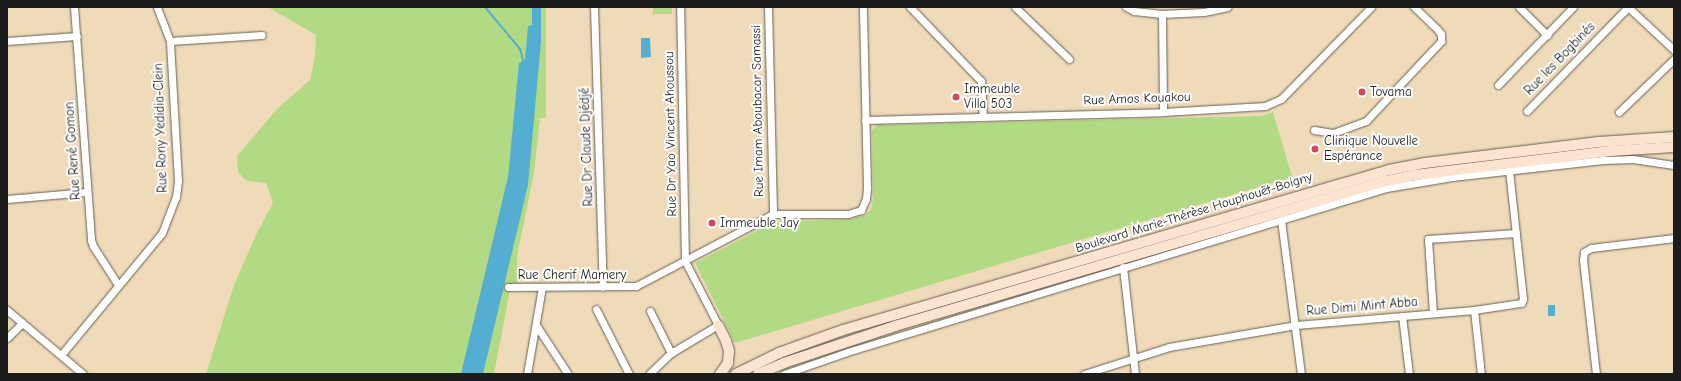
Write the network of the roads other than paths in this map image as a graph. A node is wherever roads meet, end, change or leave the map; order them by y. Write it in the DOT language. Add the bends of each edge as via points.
graph roads {
  1 [pos="74,7"];
  2 [pos="157,7"];
  3 [pos="594,7"];
  4 [pos="680,7"];
  5 [pos="768,7"];
  6 [pos="863,7"];
  7 [pos="910,7"];
  8 [pos="1015,7"];
  9 [pos="1126,7"];
  10 [pos="1227,7"];
  11 [pos="1371,7"];
  12 [pos="1414,7"];
  13 [pos="1519,7"];
  14 [pos="1573,7"];
  15 [pos="1628,7"];
  16 [pos="1162,14"];
  17 [pos="262,35"];
  18 [pos="1547,35"];
  19 [pos="77,36"];
  20 [pos="7,41"];
  21 [pos="170,41"];
  22 [pos="1674,50"];
  23 [pos="1069,59"];
  24 [pos="1674,59"];
  25 [pos="1498,85"];
  26 [pos="1527,111"];
  27 [pos="1162,112"];
  28 [pos="1619,112"];
  29 [pos="983,115"];
  30 [pos="864,120"];
  31 [pos="1314,130"];
  32 [pos="1674,137"];
  33 [pos="1674,147"];
  34 [pos="1674,165"];
  35 [pos="1509,170"];
  36 [pos="87,192"];
  37 [pos="7,199"];
  38 [pos="773,214"];
  39 [pos="1282,222"];
  40 [pos="1516,233"];
  41 [pos="1674,238"];
  42 [pos="685,261"];
  43 [pos="1122,267"];
  44 [pos="118,286"];
  45 [pos="508,287"];
  46 [pos="542,287"];
  47 [pos="603,287"];
  48 [pos="596,309"];
  49 [pos="7,310"];
  50 [pos="1474,310"];
  51 [pos="650,311"];
  52 [pos="1433,313"];
  53 [pos="1402,316"];
  54 [pos="22,323"];
  55 [pos="536,325"];
  56 [pos="718,325"];
  57 [pos="1296,325"];
  58 [pos="7,338"];
  59 [pos="671,353"];
  60 [pos="60,355"];
  61 [pos="1134,358"];
  62 [pos="83,374"];
  63 [pos="527,374"];
  64 [pos="568,374"];
  65 [pos="629,374"];
  66 [pos="649,374"];
  67 [pos="720,374"];
  68 [pos="736,374"];
  69 [pos="758,374"];
  70 [pos="784,374"];
  71 [pos="1084,374"];
  72 [pos="1136,374"];
  73 [pos="1302,374"];
  74 [pos="1409,374"];
  75 [pos="1481,374"];
  76 [pos="1596,374"];
  1 -- 19 [label="street, Rue René Gomon"];
  2 -- 21 [label="street, Rue Rony Yedidia-Clein"];
  3 -- 47 [label="street, Rue Dr Claude Djédjé"];
  4 -- 42 [label="street, Rue Dr Yao Vincent Ahoussou"];
  5 -- 38 [label="street, Rue Imam Aboubacar Samassi"];
  6 -- 30 [label="street"];
  7 -- 29 [label="street" via="981,81"];
  8 -- 23 [label="street"];
  9 -- 16 [label="street" via="1134,11"];
  10 -- 16 [label="street" via="1204,12"];
  11 -- 27 [label="street, Rue Amos Kouakou" via="1281,99 1265,106"];
  12 -- 31 [label="street" via="1441,34 1441,41 1366,121 1333,133"];
  13 -- 18 [label="street"];
  14 -- 18 [label="street"];
  15 -- 22 [label="street, Rue les Bogbinés"];
  15 -- 26 [label="street, Rue les Bogbinés"];
  16 -- 27 [label="street"];
  17 -- 21 [label="street"];
  18 -- 25 [label="street"];
  19 -- 20 [label="street"];
  19 -- 36 [label="street, Rue René Gomon"];
  21 -- 44 [label="street, Rue Rony Yedidia-Clein" via="177,168 176,197 162,233"];
  24 -- 28 [label="street"];
  27 -- 29 [label="street, Rue Amos Kouakou"];
  29 -- 30 [label="street, Rue Amos Kouakou"];
  30 -- 38 [label="street, Rue Cherif Mamery" via="867,188 863,208 848,214"];
  32 -- 68 [label="main road, Boulevard Marie-Thérèse Houphouët-Boigny" via="1591,143 1425,163 1389,170 871,322 779,353"];
  33 -- 69 [label="main road, Boulevard Marie-Thérèse Houphouët-Boigny" via="1611,151 1415,175 1382,182 894,326"];
  34 -- 35 [label="street" via="1633,159"];
  35 -- 39 [label="street" via="1386,188"];
  35 -- 40 [label="street, Rue Dimi Mint Abba"];
  36 -- 37 [label="street"];
  36 -- 44 [label="street, Rue René Gomon" via="93,246"];
  38 -- 42 [label="street, Rue Cherif Mamery"];
  39 -- 43 [label="street"];
  39 -- 57 [label="street"];
  40 -- 50 [label="street, Rue Dimi Mint Abba" via="1523,299 1521,303"];
  40 -- 52 [label="street" via="1428,239"];
  41 -- 76 [label="street" via="1591,248 1584,252"];
  42 -- 47 [label="street, Rue Cherif Mamery" via="636,286"];
  42 -- 56 [label="street"];
  43 -- 61 [label="street"];
  43 -- 70 [label="street"];
  44 -- 60 [label="street, Rue Rony Yedidia-Clein"];
  45 -- 46 [label="street, Rue Cherif Mamery"];
  46 -- 47 [label="street, Rue Cherif Mamery"];
  46 -- 55 [label="street"];
  48 -- 65 [label="street"];
  49 -- 54 [label="street"];
  50 -- 52 [label="street, Rue Dimi Mint Abba"];
  50 -- 75 [label="street"];
  51 -- 59 [label="street"];
  52 -- 53 [label="street, Rue Dimi Mint Abba"];
  53 -- 57 [label="street, Rue Dimi Mint Abba"];
  53 -- 74 [label="street"];
  54 -- 58 [label="street"];
  54 -- 60 [label="street"];
  55 -- 63 [label="street"];
  55 -- 64 [label="street"];
  56 -- 59 [label="street"];
  56 -- 67 [label="main road" via="729,351 728,363"];
  57 -- 61 [label="street, Rue Dimi Mint Abba" via="1170,347"];
  57 -- 73 [label="street"];
  59 -- 66 [label="street"];
  60 -- 62 [label="street"];
  61 -- 71 [label="street, Rue Dimi Mint Abba"];
  61 -- 72 [label="street"];
}
